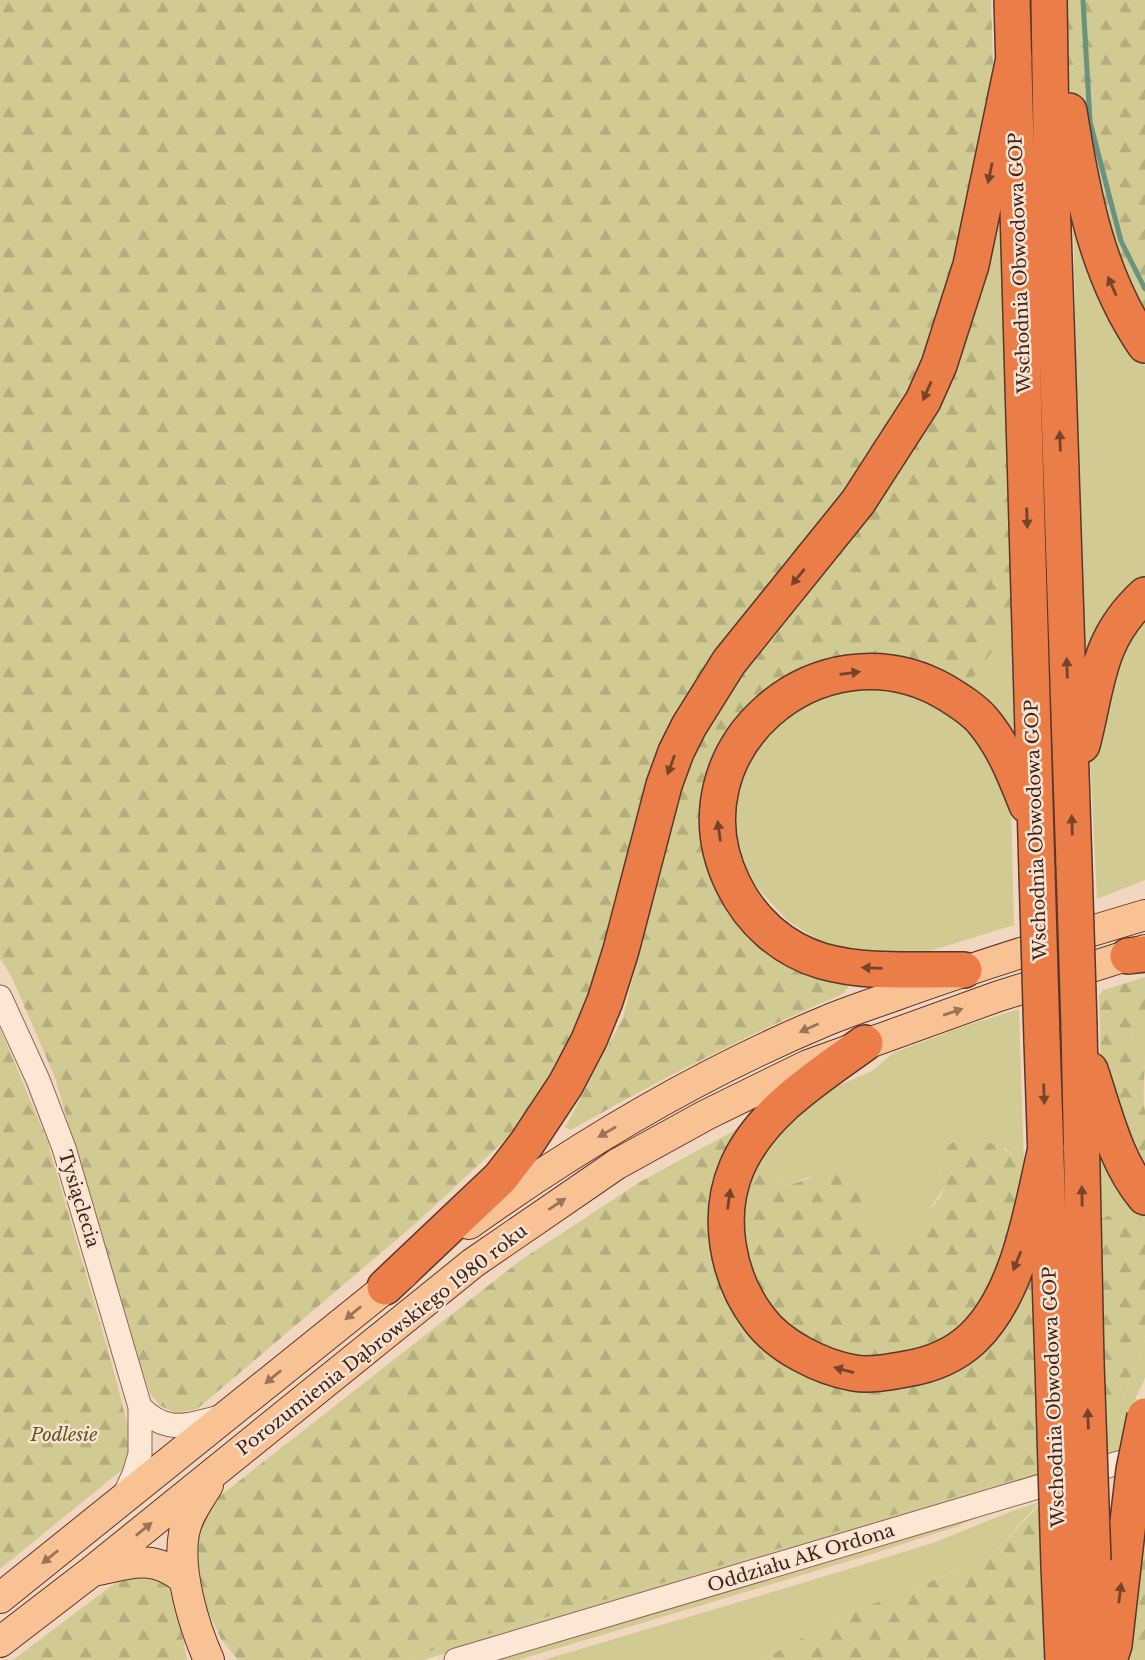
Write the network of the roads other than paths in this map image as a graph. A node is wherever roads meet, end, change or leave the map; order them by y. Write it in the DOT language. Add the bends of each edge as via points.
graph roads {
  1 [pos="1012,0"];
  2 [pos="1050,0"];
  3 [pos="1014,58"];
  4 [pos="1145,345"];
  5 [pos="1145,595"];
  6 [pos="1071,786"];
  7 [pos="1036,828"];
  8 [pos="1145,915"];
  9 [pos="1139,953"];
  10 [pos="964,971"];
  11 [pos="0,996"];
  12 [pos="1079,1031"];
  13 [pos="865,1043"];
  14 [pos="1046,1147"];
  15 [pos="1145,1197"];
  16 [pos="384,1287"];
  17 [pos="1069,1364"];
  18 [pos="140,1407"];
  19 [pos="225,1415"];
  20 [pos="1145,1416"];
  21 [pos="1145,1455"];
  22 [pos="214,1472"];
  23 [pos="122,1499"];
  24 [pos="91,1572"];
  25 [pos="184,1579"];
  26 [pos="0,1598"];
  27 [pos="0,1642"];
  28 [pos="209,1660"];
  29 [pos="456,1660"];
  30 [pos="1063,1660"];
  31 [pos="1096,1660"];
  32 [pos="1109,1660"];
  1 -- 3 [label="highway, Wschodnia Obwodowa GOP"];
  4 -- 2 [label="highway, one-way" via="1110,282 1092,231"];
  6 -- 2 [label="highway, Wschodnia Obwodowa GOP, one-way"];
  3 -- 7 [label="highway, Wschodnia Obwodowa GOP, one-way"];
  3 -- 16 [label="highway, one-way" via="971,265 923,401 858,502 729,662 689,726 664,785 605,1001 566,1084 500,1178"];
  5 -- 6 [label="highway" via="1128,610 1105,649"];
  12 -- 6 [label="highway, Wschodnia Obwodowa GOP, one-way, bridge"];
  10 -- 7 [label="highway, one-way" via="833,964 782,944 751,915 722,856 717,820 735,750 762,715 808,684 865,671 909,676 950,695 981,719 999,741"];
  7 -- 14 [label="highway, Wschodnia Obwodowa GOP, one-way, bridge"];
  8 -- 10 [label="main road, Porozumienia Dąbrowskiego 1980 roku"];
  13 -- 9 [label="main road, Porozumienia Dąbrowskiego 1980 roku, one-way"];
  10 -- 16 [label="main road, Porozumienia Dąbrowskiego 1980 roku, one-way" via="829,1019 650,1107 567,1156"];
  11 -- 18 [label="street, Tysiąclecia" via="64,1149"];
  12 -- 15 [label="highway" via="1115,1147"];
  17 -- 12 [label="highway, Wschodnia Obwodowa GOP, one-way"];
  14 -- 13 [label="highway, one-way" via="1023,1245 989,1320 972,1339 938,1361 890,1372 855,1374 804,1354 759,1320 743,1293 729,1251 730,1191 737,1167 769,1121 797,1093"];
  22 -- 13 [label="main road, Porozumienia Dąbrowskiego 1980 roku, one-way" via="473,1263 617,1164 771,1082"];
  14 -- 17 [label="highway, Wschodnia Obwodowa GOP"];
  16 -- 19 [label="main road, Porozumienia Dąbrowskiego 1980 roku, one-way"];
  17 -- 30 [label="highway, Wschodnia Obwodowa GOP, bridge" via="1059,1566"];
  31 -- 17 [label="highway, Wschodnia Obwodowa GOP, one-way, bridge" via="1093,1561"];
  18 -- 19 [label="street" via="161,1424 173,1426"];
  18 -- 23 [label="street, Tysiąclecia" via="140,1454"];
  19 -- 23 [label="main road, Porozumienia Dąbrowskiego 1980 roku"];
  32 -- 20 [label="highway, one-way, bridge"];
  21 -- 29 [label="street, Oddziału AK Ordona"];
  24 -- 22 [label="main road, Porozumienia Dąbrowskiego 1980 roku, one-way"];
  22 -- 25 [label="main road" via="186,1525"];
  23 -- 26 [label="main road, Porozumienia Dąbrowskiego 1980 roku, one-way"];
  24 -- 25 [label="main road" via="149,1562"];
  24 -- 27 [label="main road, Porozumienia Dąbrowskiego 1980 roku"];
  25 -- 28 [label="main road"];
}
